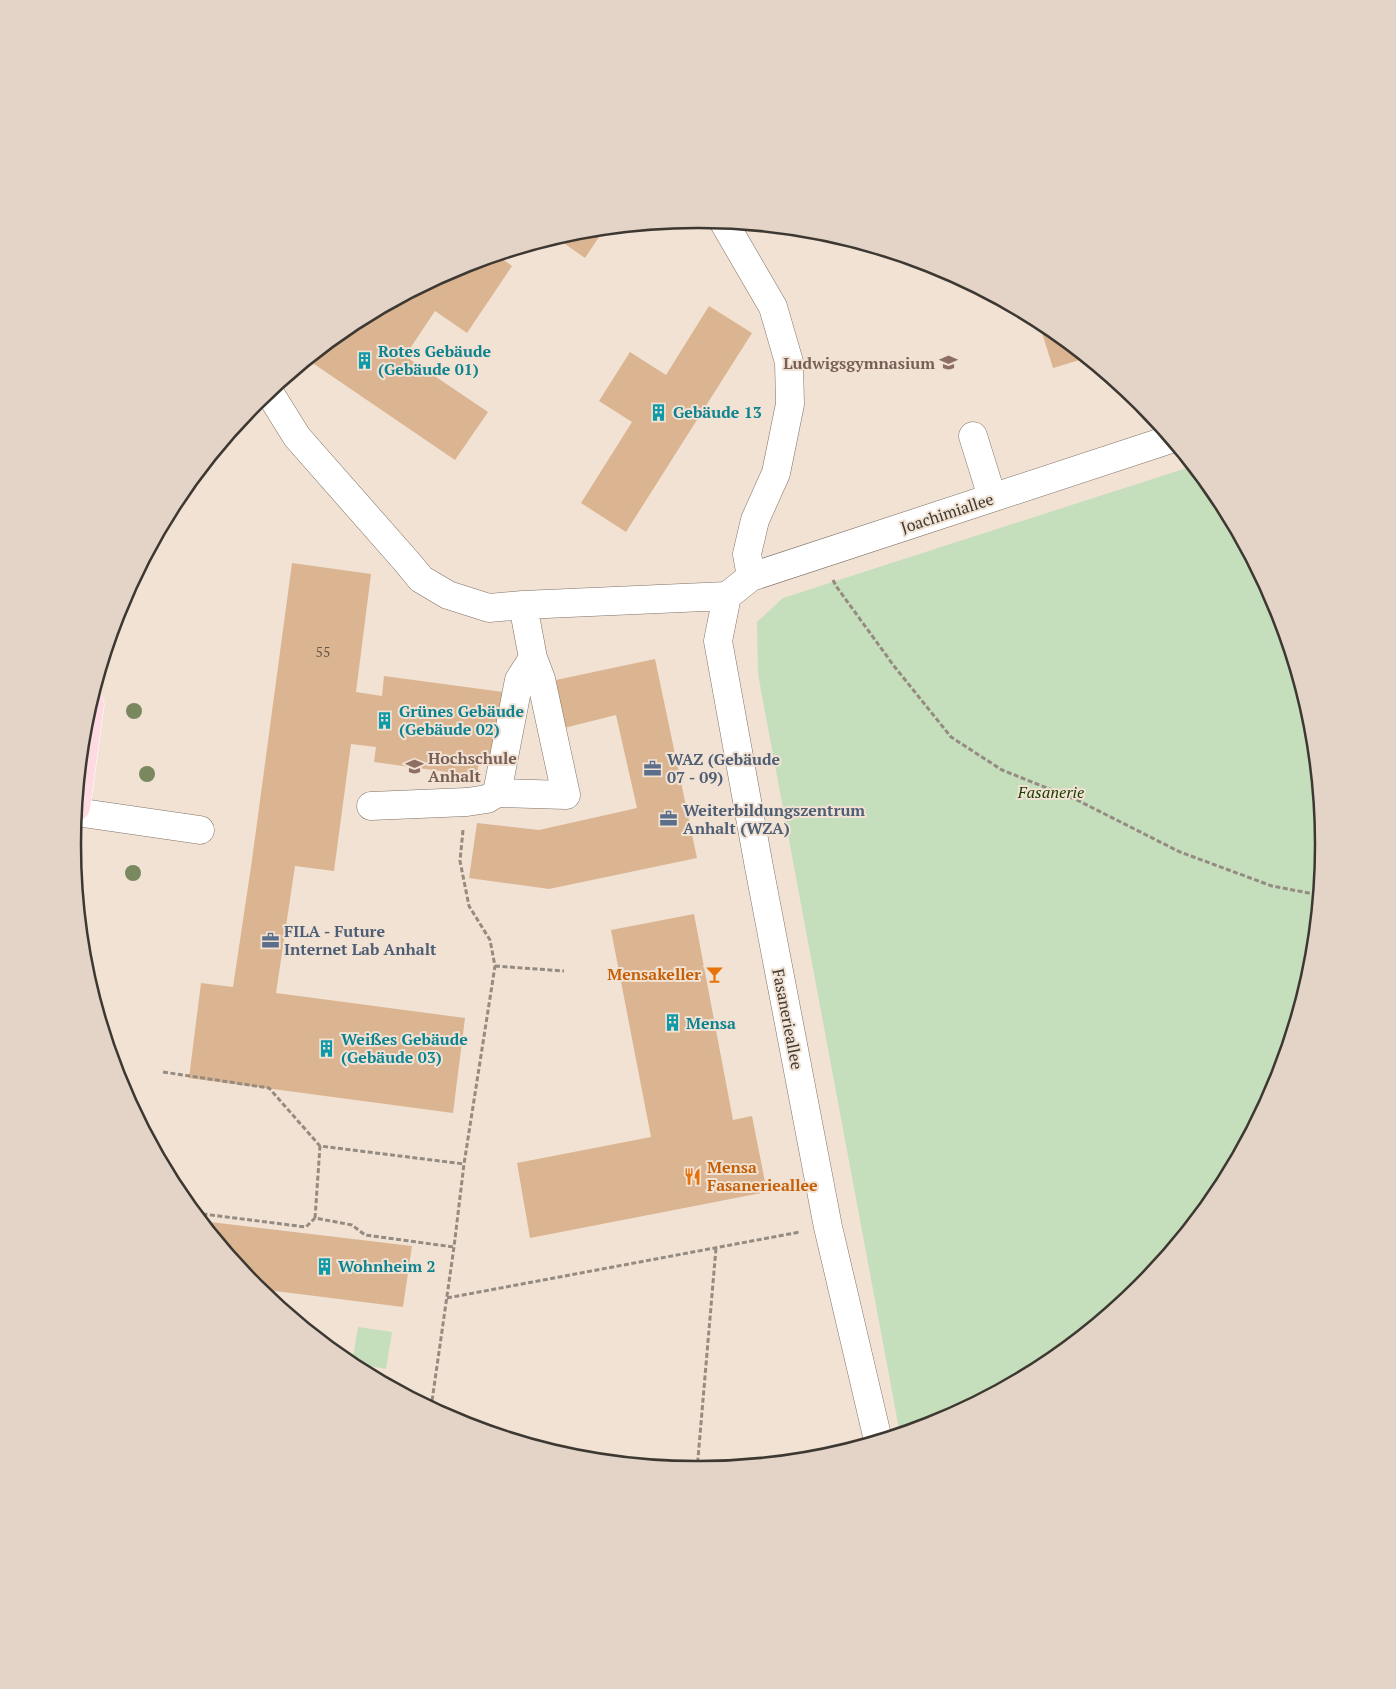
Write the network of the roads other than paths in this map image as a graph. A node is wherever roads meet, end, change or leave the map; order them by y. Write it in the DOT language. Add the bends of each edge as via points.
graph roads {
  1 [pos="727,229"];
  2 [pos="273,398"];
  3 [pos="973,436"];
  4 [pos="1165,441"];
  5 [pos="992,497"];
  6 [pos="751,577"];
  7 [pos="727,596"];
  8 [pos="523,605"];
  9 [pos="533,658"];
  10 [pos="497,793"];
  11 [pos="371,806"];
  12 [pos="83,813"];
  13 [pos="200,830"];
  14 [pos="877,1435"];
  1 -- 6 [label="street" via="773,308 788,362 790,404 776,473 755,520 749,545"];
  2 -- 8 [label="street" via="297,437 421,579 448,595 489,608"];
  3 -- 5 [label="street"];
  4 -- 5 [label="street, Joachimiallee"];
  5 -- 6 [label="street, Joachimiallee"];
  6 -- 7 [label="street, Joachimiallee"];
  7 -- 8 [label="street"];
  7 -- 14 [label="street, Fasanerieallee" via="718,641 828,1227"];
  8 -- 9 [label="street"];
  9 -- 10 [label="street" via="519,680"];
  9 -- 10 [label="street" via="541,679 566,795"];
  10 -- 11 [label="street" via="487,799 467,802"];
  12 -- 13 [label="street"];
}
